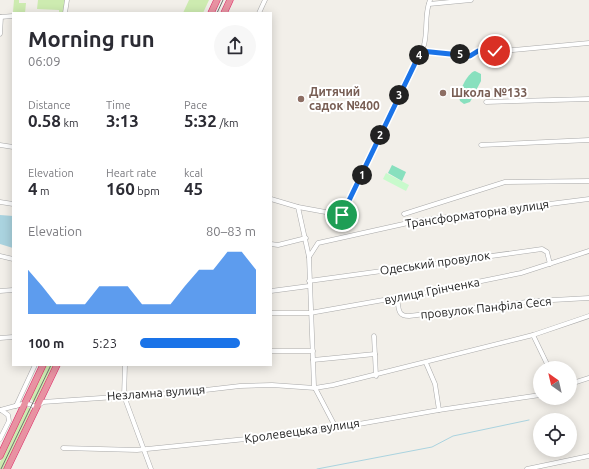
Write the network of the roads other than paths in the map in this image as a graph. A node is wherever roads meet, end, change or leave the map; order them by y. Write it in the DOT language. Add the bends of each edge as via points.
graph roads {
  1 [pos="67,0"];
  2 [pos="217,0"];
  3 [pos="230,0"];
  4 [pos="265,0"];
  5 [pos="471,0"];
  6 [pos="430,2"];
  7 [pos="65,12"];
  8 [pos="211,12"];
  9 [pos="224,12"];
  10 [pos="259,12"];
  11 [pos="12,16"];
  12 [pos="1,17"];
  13 [pos="0,34"];
  14 [pos="589,43"];
  15 [pos="421,51"];
  16 [pos="589,99"];
  17 [pos="486,102"];
  18 [pos="589,140"];
  19 [pos="481,145"];
  20 [pos="0,146"];
  21 [pos="12,147"];
  22 [pos="589,181"];
  23 [pos="272,199"];
  24 [pos="589,199"];
  25 [pos="0,202"];
  26 [pos="12,204"];
  27 [pos="298,207"];
  28 [pos="404,214"];
  29 [pos="307,241"];
  30 [pos="318,243"];
  31 [pos="272,244"];
  32 [pos="589,251"];
  33 [pos="0,256"];
  34 [pos="309,257"];
  35 [pos="12,259"];
  36 [pos="550,264"];
  37 [pos="309,280"];
  38 [pos="309,286"];
  39 [pos="12,290"];
  40 [pos="0,291"];
  41 [pos="272,291"];
  42 [pos="397,298"];
  43 [pos="589,298"];
  44 [pos="272,313"];
  45 [pos="310,313"];
  46 [pos="589,316"];
  47 [pos="533,335"];
  48 [pos="374,336"];
  49 [pos="12,337"];
  50 [pos="0,338"];
  51 [pos="272,351"];
  52 [pos="313,351"];
  53 [pos="375,354"];
  54 [pos="313,360"];
  55 [pos="546,361"];
  56 [pos="426,363"];
  57 [pos="35,366"];
  58 [pos="43,366"];
  59 [pos="56,366"];
  60 [pos="126,366"];
  61 [pos="376,376"];
  62 [pos="589,378"];
  63 [pos="577,382"];
  64 [pos="315,388"];
  65 [pos="124,396"];
  66 [pos="533,396"];
  67 [pos="26,402"];
  68 [pos="16,406"];
  69 [pos="36,406"];
  70 [pos="0,410"];
  71 [pos="439,410"];
  72 [pos="336,428"];
  73 [pos="0,439"];
  74 [pos="63,448"];
  75 [pos="144,449"];
  76 [pos="0,456"];
  77 [pos="589,456"];
  78 [pos="7,469"];
  79 [pos="151,469"];
  80 [pos="527,469"];
  1 -- 7 [label="street"];
  2 -- 8 [label="highway"];
  3 -- 9 [label="highway"];
  4 -- 10 [label="street"];
  5 -- 6 [label="street"];
  6 -- 15 [label="street"];
  11 -- 12 [label="street"];
  12 -- 13 [label="street"];
  14 -- 15 [label="street" via="478,51 470,56"];
  15 -- 27 [label="street" via="342,215"];
  16 -- 17 [label="street"];
  18 -- 19 [label="street"];
  20 -- 21 [label="street"];
  22 -- 28 [label="street" via="505,182"];
  23 -- 27 [label="street"];
  24 -- 30 [label="street, Трансформаторна вулиця" via="416,221"];
  25 -- 26 [label="street"];
  27 -- 29 [label="street"];
  29 -- 30 [label="street, Трансформаторна вулиця"];
  29 -- 31 [label="street, Трансформаторна вулиця"];
  29 -- 34 [label="street"];
  30 -- 34 [label="street"];
  32 -- 36 [label="street, вулиця Грінченка"];
  33 -- 35 [label="street"];
  34 -- 37 [label="street"];
  36 -- 37 [label="street, Одеський провулок" via="547,252 542,249"];
  36 -- 42 [label="street, вулиця Грінченка"];
  37 -- 38 [label="street"];
  38 -- 41 [label="street"];
  38 -- 45 [label="street"];
  39 -- 40 [label="street"];
  42 -- 43 [label="street, провулок Панфіла Сеся" via="399,313 403,316 535,301"];
  42 -- 45 [label="street, вулиця Грінченка"];
  44 -- 45 [label="street, вулиця Грінченка"];
  45 -- 52 [label="street"];
  46 -- 47 [label="street, Незламна вулиця"];
  47 -- 55 [label="street"];
  47 -- 56 [label="street, Незламна вулиця"];
  48 -- 53 [label="street"];
  49 -- 50 [label="street"];
  51 -- 52 [label="street"];
  52 -- 54 [label="street"];
  53 -- 54 [label="street"];
  53 -- 61 [label="street"];
  54 -- 64 [label="street"];
  56 -- 61 [label="street, Незламна вулиця"];
  56 -- 71 [label="street" via="435,384"];
  57 -- 68 [label="street"];
  58 -- 67 [label="highway"];
  59 -- 69 [label="highway"];
  60 -- 65 [label="street"];
  61 -- 64 [label="street, Незламна вулиця"];
  62 -- 63 [label="street"];
  64 -- 65 [label="street, Незламна вулиця" via="252,385"];
  64 -- 72 [label="street"];
  65 -- 69 [label="street, Незламна вулиця" via="43,402"];
  65 -- 75 [label="street"];
  66 -- 71 [label="street, Кролевецька вулиця"];
  67 -- 68 [label="street"];
  67 -- 69 [label="street"];
  67 -- 76 [label="highway"];
  68 -- 70 [label="street"];
  69 -- 78 [label="highway"];
  70 -- 73 [label="street" via="8,415 9,421"];
  71 -- 72 [label="street, Кролевецька вулиця"];
  72 -- 75 [label="street, Кролевецька вулиця"];
  74 -- 75 [label="street, Кролевецька вулиця"];
  75 -- 79 [label="street"];
  77 -- 80 [label="street"];
}
